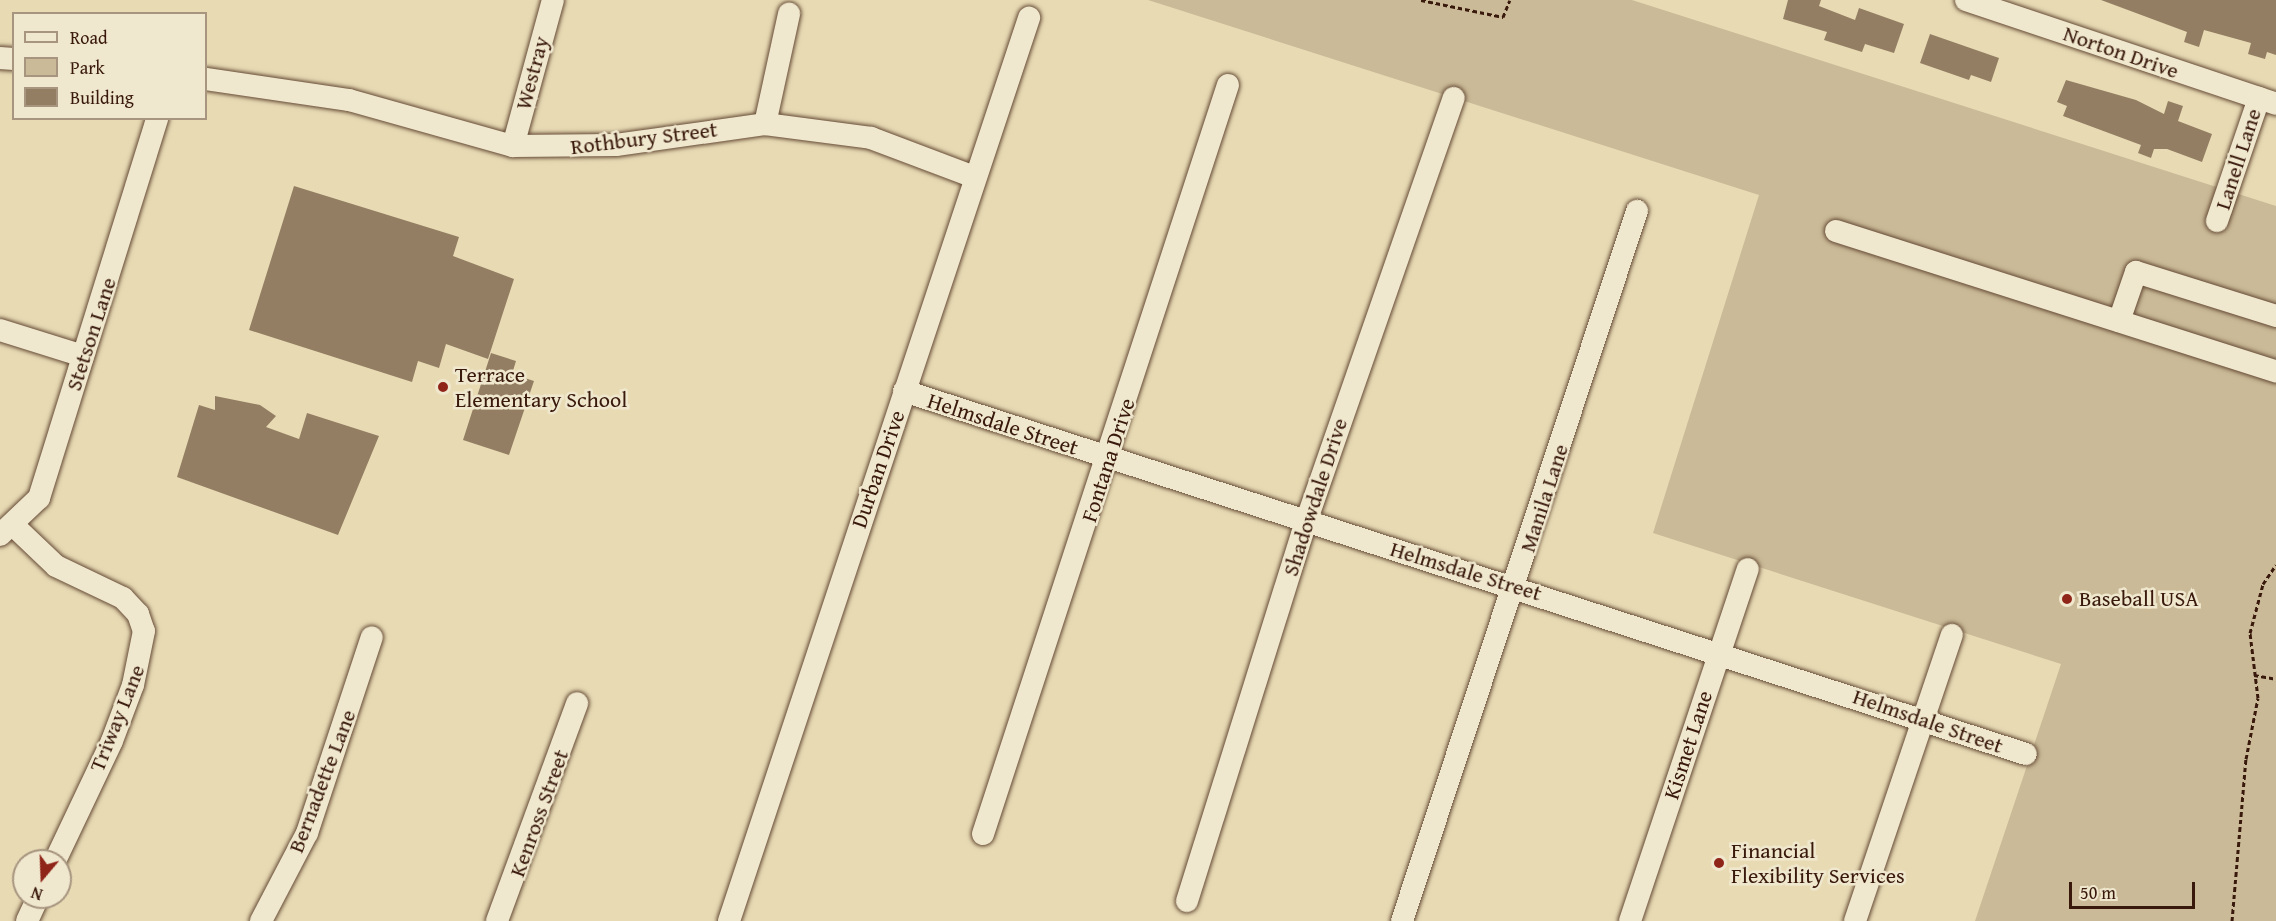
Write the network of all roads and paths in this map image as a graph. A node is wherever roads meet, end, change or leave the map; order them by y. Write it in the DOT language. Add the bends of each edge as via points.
graph roads {
  1 [pos="553,0"];
  2 [pos="1421,0"];
  3 [pos="1510,0"];
  4 [pos="1966,0"];
  5 [pos="789,14"];
  6 [pos="1029,18"];
  7 [pos="207,80"];
  8 [pos="1228,85"];
  9 [pos="1454,98"];
  10 [pos="2267,101"];
  11 [pos="156,120"];
  12 [pos="765,124"];
  13 [pos="513,146"];
  14 [pos="974,177"];
  15 [pos="1637,211"];
  16 [pos="2217,221"];
  17 [pos="1836,231"];
  18 [pos="2276,316"];
  19 [pos="2119,321"];
  20 [pos="0,330"];
  21 [pos="83,356"];
  22 [pos="2276,371"];
  23 [pos="904,391"];
  24 [pos="1109,459"];
  25 [pos="1306,522"];
  26 [pos="7,531"];
  27 [pos="2276,565"];
  28 [pos="1748,569"];
  29 [pos="1513,585"];
  30 [pos="1952,635"];
  31 [pos="372,637"];
  32 [pos="1719,652"];
  33 [pos="2254,675"];
  34 [pos="2276,679"];
  35 [pos="577,703"];
  36 [pos="1924,719"];
  37 [pos="2026,754"];
  38 [pos="983,834"];
  39 [pos="61,849"];
  40 [pos="1187,901"];
  41 [pos="261,921"];
  42 [pos="497,921"];
  43 [pos="729,921"];
  44 [pos="1402,921"];
  45 [pos="1630,921"];
  46 [pos="1855,921"];
  47 [pos="2232,921"];
  1 -- 13 [label="street, Westray"];
  2 -- 3 [label="path" via="1503,17"];
  4 -- 10 [label="street, Norton Drive"];
  5 -- 12 [label="street"];
  6 -- 14 [label="street, Durban Drive"];
  7 -- 13 [label="street, Rothbury Street" via="349,99"];
  8 -- 24 [label="street, Fontana Drive"];
  9 -- 25 [label="street, Shadowdale Drive"];
  10 -- 16 [label="street, Lanell Lane"];
  11 -- 21 [label="street, Stetson Lane"];
  12 -- 13 [label="street, Rothbury Street" via="606,146"];
  12 -- 14 [label="street, Rothbury Street" via="871,138"];
  14 -- 23 [label="street, Durban Drive"];
  15 -- 29 [label="street, Manila Lane"];
  17 -- 19 [label="street"];
  18 -- 19 [label="street" via="2136,272"];
  19 -- 22 [label="street"];
  20 -- 21 [label="street"];
  21 -- 26 [label="street, Stetson Lane" via="39,498"];
  23 -- 24 [label="street, Helmsdale Street"];
  23 -- 43 [label="street, Durban Drive"];
  24 -- 25 [label="street, Helmsdale Street"];
  24 -- 38 [label="street, Fontana Drive"];
  25 -- 29 [label="street, Helmsdale Street"];
  25 -- 40 [label="street, Shadowdale Drive"];
  26 -- 39 [label="street, Triway Lane" via="56,566 123,598 138,614 144,631 133,685 112,741"];
  27 -- 33 [label="path" via="2263,584 2250,633"];
  28 -- 32 [label="street, Kismet Lane"];
  29 -- 32 [label="street, Helmsdale Street"];
  29 -- 44 [label="street, Manila Lane"];
  30 -- 36 [label="street"];
  31 -- 41 [label="street, Bernadette Lane" via="307,833"];
  32 -- 36 [label="street, Helmsdale Street"];
  32 -- 45 [label="street, Kismet Lane"];
  33 -- 34 [label="path"];
  33 -- 47 [label="path" via="2258,698 2246,759"];
  35 -- 42 [label="street, Kenross Street"];
  36 -- 37 [label="street, Helmsdale Street"];
  36 -- 46 [label="street"];
}
